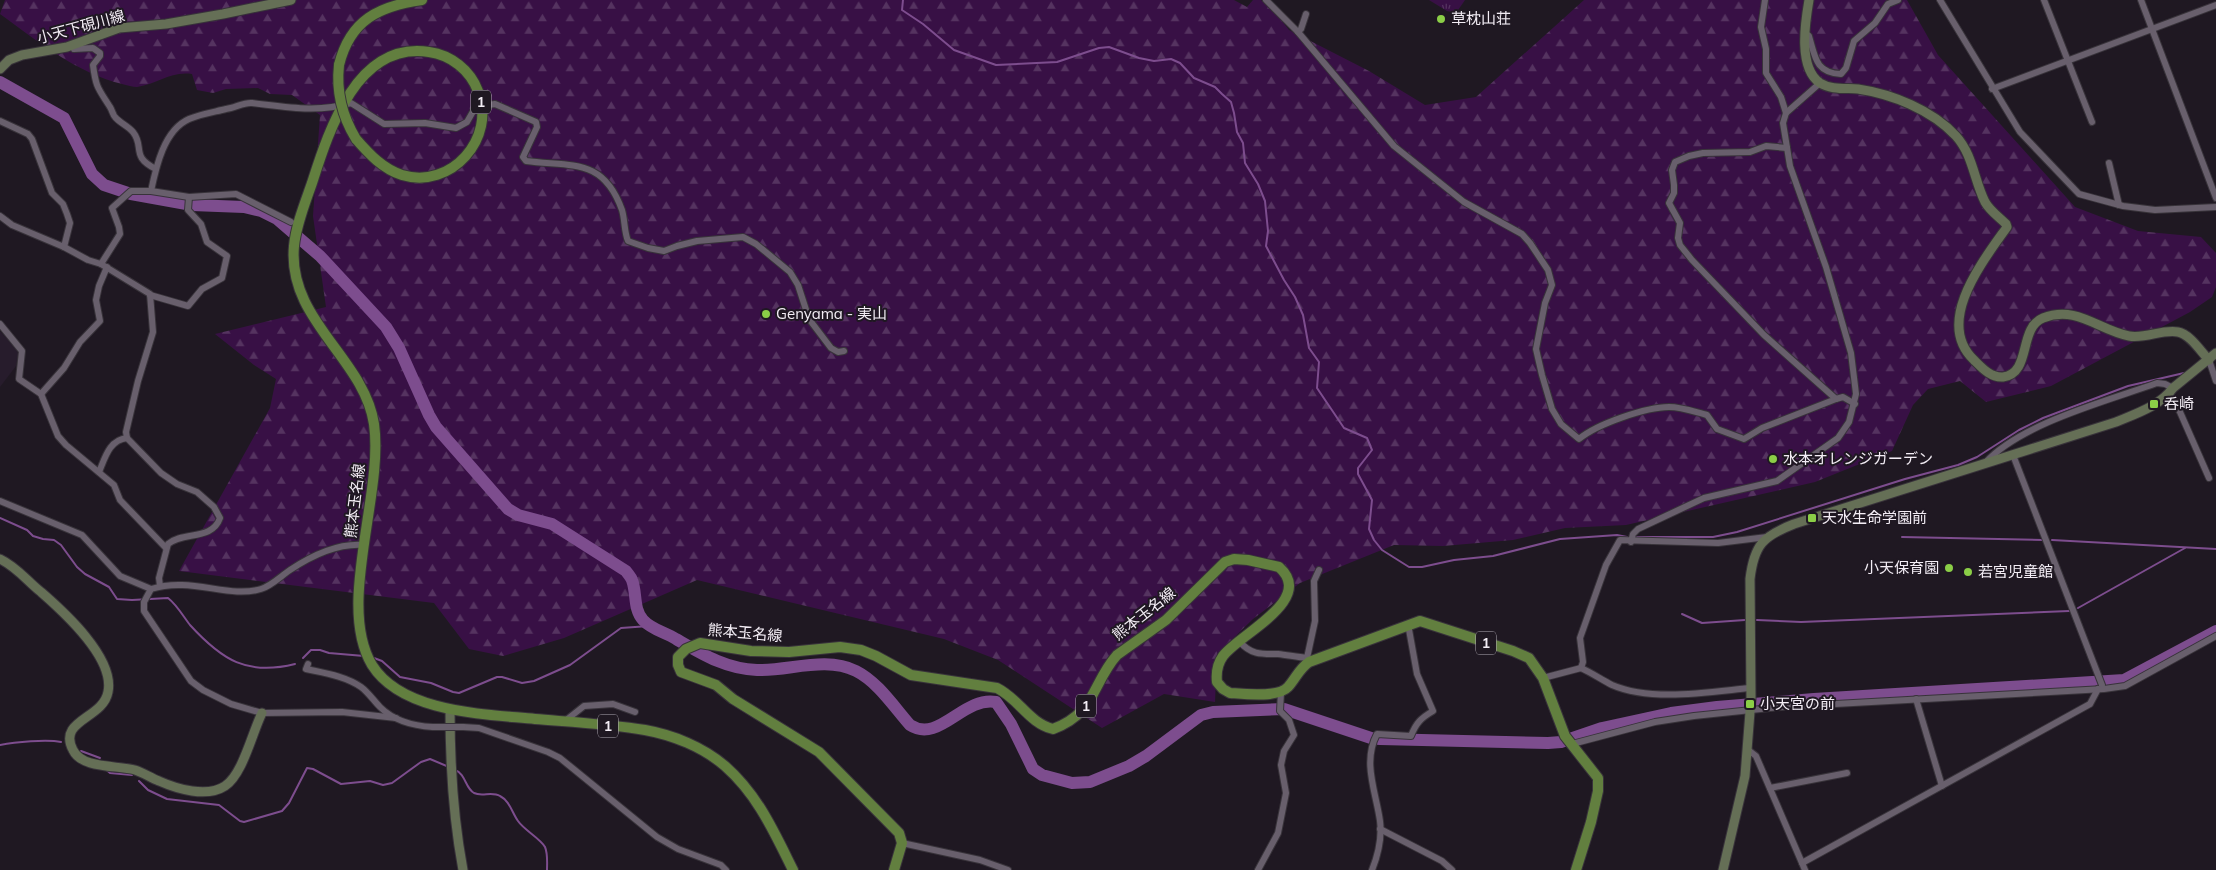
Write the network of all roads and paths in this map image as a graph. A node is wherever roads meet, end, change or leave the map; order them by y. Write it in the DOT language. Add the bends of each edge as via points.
graph roads {
  1 [pos="291,0"];
  2 [pos="422,0"];
  3 [pos="1266,0"];
  4 [pos="1765,0"];
  5 [pos="1809,0"];
  6 [pos="1898,0"];
  7 [pos="1940,0"];
  8 [pos="2044,0"];
  9 [pos="2140,0"];
  10 [pos="2216,5"];
  11 [pos="1306,14"];
  12 [pos="2151,28"];
  13 [pos="1298,32"];
  14 [pos="1805,33"];
  15 [pos="74,49"];
  16 [pos="2069,59"];
  17 [pos="0,69"];
  18 [pos="1820,83"];
  19 [pos="1992,89"];
  20 [pos="488,105"];
  21 [pos="340,106"];
  22 [pos="474,108"];
  23 [pos="1786,113"];
  24 [pos="0,121"];
  25 [pos="2092,122"];
  26 [pos="1787,148"];
  27 [pos="2108,163"];
  28 [pos="156,169"];
  29 [pos="151,191"];
  30 [pos="189,198"];
  31 [pos="2216,198"];
  32 [pos="2119,205"];
  33 [pos="2216,207"];
  34 [pos="0,216"];
  35 [pos="295,221"];
  36 [pos="64,247"];
  37 [pos="104,266"];
  38 [pos="150,295"];
  39 [pos="0,324"];
  40 [pos="844,351"];
  41 [pos="2216,353"];
  42 [pos="2207,361"];
  43 [pos="2216,381"];
  44 [pos="2171,391"];
  45 [pos="41,394"];
  46 [pos="1836,399"];
  47 [pos="1855,404"];
  48 [pos="126,438"];
  49 [pos="2013,455"];
  50 [pos="1986,462"];
  51 [pos="99,472"];
  52 [pos="2209,478"];
  53 [pos="0,501"];
  54 [pos="1767,537"];
  55 [pos="1632,538"];
  56 [pos="364,545"];
  57 [pos="166,548"];
  58 [pos="0,559"];
  59 [pos="1319,570"];
  60 [pos="160,586"];
  61 [pos="152,589"];
  62 [pos="1408,624"];
  63 [pos="2216,636"];
  64 [pos="1240,642"];
  65 [pos="1308,660"];
  66 [pos="308,664"];
  67 [pos="1582,668"];
  68 [pos="1543,678"];
  69 [pos="2100,687"];
  70 [pos="1750,688"];
  71 [pos="1281,692"];
  72 [pos="1916,699"];
  73 [pos="1750,706"];
  74 [pos="450,710"];
  75 [pos="635,712"];
  76 [pos="262,713"];
  77 [pos="396,718"];
  78 [pos="565,722"];
  79 [pos="1572,744"];
  80 [pos="1747,749"];
  81 [pos="1848,773"];
  82 [pos="1942,786"];
  83 [pos="1770,788"];
  84 [pos="1380,829"];
  85 [pos="902,843"];
  86 [pos="1802,863"];
  87 [pos="463,870"];
  88 [pos="726,870"];
  89 [pos="793,870"];
  90 [pos="894,870"];
  91 [pos="1008,870"];
  92 [pos="1258,870"];
  93 [pos="1372,870"];
  94 [pos="1452,870"];
  95 [pos="1576,870"];
  96 [pos="1723,870"];
  97 [pos="1805,870"];
  1 -- 17 [label="street, 小天下硯川線" via="166,24 119,28 67,47 22,55 9,60"];
  2 -- 21 [label="main road, 熊本玉名線 / 1, bridge" via="386,8 360,24 348,37 338,77 342,108 348,126 356,139 384,166 416,178 444,173 457,165 476,143 482,122 478,90 467,72 443,55 416,51 381,62 364,75 351,90"];
  3 -- 13 [label="street"];
  4 -- 23 [label="street" via="1762,27 1766,73 1781,97"];
  5 -- 14 [label="street"];
  6 -- 14 [label="street" via="1888,4 1875,23 1854,41 1841,74 1832,74 1820,66"];
  7 -- 19 [label="street"];
  8 -- 16 [label="street"];
  9 -- 12 [label="street"];
  10 -- 12 [label="street"];
  11 -- 13 [label="street"];
  12 -- 16 [label="street"];
  12 -- 31 [label="street"];
  13 -- 46 [label="street" via="1394,146 1464,202 1522,234 1530,242 1548,270 1552,285 1536,349 1542,375 1552,409 1561,424 1579,439 1604,424 1652,408 1672,407 1707,415 1717,429 1744,439 1762,428"];
  14 -- 18 [label="street" via="1809,68"];
  15 -- 28 [label="street" via="93,48 100,52 93,65 97,90 115,117 138,140 141,158"];
  16 -- 19 [label="street"];
  16 -- 25 [label="street"];
  18 -- 23 [label="street"];
  18 -- 42 [label="street" via="1871,92 1918,107 1955,135 1964,146 1986,204 2007,227 1965,294 1960,311 1961,345 1992,376 2003,377 2013,373 2021,362 2027,336 2034,324 2063,313 2128,336 2178,332 2185,335"];
  19 -- 32 [label="street" via="2030,144 2079,194"];
  20 -- 40 [label="street" via="495,104 536,122 537,127 523,157 526,162 581,167 608,183 622,211 628,240 664,251 696,241 743,237 756,244 790,272 798,285 809,319 831,348"];
  21 -- 22 [label="street" via="352,103 384,124 425,123 456,128 467,122"];
  21 -- 28 [label="street" via="310,110 250,102 188,119 168,140"];
  21 -- 35 [label="main road, 熊本玉名線 / 1"];
  23 -- 26 [label="street"];
  24 -- 36 [label="street" via="32,139 52,193 63,204 70,223"];
  26 -- 46 [label="street" via="1766,146 1750,152 1703,152 1675,162 1672,170 1674,194 1668,203 1680,223 1680,246 1764,335"];
  26 -- 47 [label="street" via="1851,353"];
  27 -- 32 [label="street"];
  28 -- 29 [label="street"];
  29 -- 30 [label="street"];
  29 -- 37 [label="street" via="131,191 112,208 119,237"];
  30 -- 35 [label="street" via="236,194"];
  30 -- 38 [label="street" via="188,209 201,224 207,242 227,256 222,278 202,289 188,306"];
  32 -- 33 [label="street" via="2155,210"];
  34 -- 36 [label="street" via="12,225"];
  35 -- 56 [label="main road, 熊本玉名線 / 1" via="294,273 298,287 309,312 365,397 374,424 376,451"];
  36 -- 37 [label="street"];
  37 -- 38 [label="street"];
  37 -- 45 [label="street" via="96,300 100,321"];
  38 -- 48 [label="street" via="153,332"];
  39 -- 45 [label="street" via="22,351 19,379"];
  41 -- 42 [label="street"];
  42 -- 43 [label="street"];
  42 -- 44 [label="street"];
  44 -- 49 [label="street" via="2141,411 2116,422"];
  44 -- 50 [label="street" via="2165,384 2157,383 2050,421 2022,434 1996,451"];
  44 -- 52 [label="street"];
  45 -- 51 [label="street" via="58,436"];
  46 -- 47 [label="street" via="1843,397"];
  47 -- 55 [label="street" via="1849,422 1838,438 1777,481 1704,498 1638,529"];
  48 -- 51 [label="street" via="113,445"];
  48 -- 57 [label="street" via="161,473 196,492 218,513 218,523 211,530 174,539"];
  49 -- 50 [label="street"];
  49 -- 69 [label="street" via="2099,676"];
  50 -- 54 [label="street" via="1794,524"];
  51 -- 57 [label="street" via="114,485 120,500"];
  53 -- 61 [label="street" via="82,535 120,576"];
  54 -- 55 [label="street" via="1718,542"];
  54 -- 70 [label="street" via="1755,554 1750,579"];
  55 -- 67 [label="street" via="1620,540 1606,565 1580,638"];
  56 -- 60 [label="street" via="353,544 317,555 263,588 250,592 192,584"];
  56 -- 74 [label="main road, 熊本玉名線 / 1" via="359,628 372,664 396,688"];
  57 -- 60 [label="street"];
  58 -- 76 [label="street" via="68,615 105,666 109,681 104,704 74,725 70,735 70,744 79,758 143,772 176,788 210,791 223,788 239,771"];
  59 -- 65 [label="street" via="1314,581 1315,621"];
  60 -- 61 [label="street"];
  61 -- 76 [label="street" via="146,599 146,617 191,681 231,704"];
  62 -- 65 [label="main road, 1"];
  62 -- 68 [label="main road, 1" via="1420,621 1513,650 1529,658"];
  62 -- 84 [label="street" via="1417,674 1433,711 1422,717 1411,736 1377,734 1371,779"];
  63 -- 69 [label="street" via="2124,686"];
  64 -- 65 [label="street" via="1246,650 1262,655 1278,654"];
  64 -- 71 [label="main road, 熊本玉名線 / 1" via="1224,655 1218,666 1218,682 1223,689 1230,694"];
  64 -- 85 [label="main road, 熊本玉名線 / 1" via="1271,615 1290,590 1288,577 1279,567 1248,560 1225,562 1166,620 1117,655 1085,707 1066,724 1053,729 1035,722 1007,693 997,688 911,675 861,650 840,647 789,652 713,644 689,647 678,657 681,672 716,685 733,699 820,752 898,832"];
  65 -- 71 [label="main road, 1"];
  66 -- 77 [label="street" via="306,669 331,674 361,687 381,709"];
  67 -- 68 [label="street"];
  67 -- 70 [label="street" via="1612,685 1643,692 1674,694"];
  68 -- 79 [label="main road, 1" via="1565,736"];
  69 -- 72 [label="street"];
  69 -- 82 [label="street" via="2090,704"];
  70 -- 73 [label="street"];
  71 -- 92 [label="street" via="1280,708 1294,734 1284,751 1281,765 1286,794 1278,833"];
  72 -- 73 [label="street"];
  72 -- 82 [label="street"];
  73 -- 79 [label="street" via="1655,722"];
  73 -- 80 [label="street"];
  74 -- 78 [label="main road, 熊本玉名線 / 1"];
  74 -- 87 [label="street" via="456,835"];
  75 -- 78 [label="street" via="613,704 584,706"];
  76 -- 77 [label="street" via="342,712"];
  77 -- 88 [label="street, bridge" via="416,726 478,728 548,752 560,758 657,837"];
  78 -- 89 [label="main road, 熊本玉名線 / 1" via="646,730 689,743 715,758 748,788"];
  79 -- 95 [label="main road, 1" via="1598,778 1592,822"];
  80 -- 83 [label="street" via="1756,756"];
  80 -- 96 [label="street" via="1745,776"];
  81 -- 83 [label="street"];
  82 -- 86 [label="street"];
  83 -- 86 [label="street"];
  84 -- 93 [label="street"];
  84 -- 94 [label="street" via="1442,861"];
  85 -- 90 [label="main road"];
  85 -- 91 [label="street" via="980,860"];
  86 -- 97 [label="street"];
}
